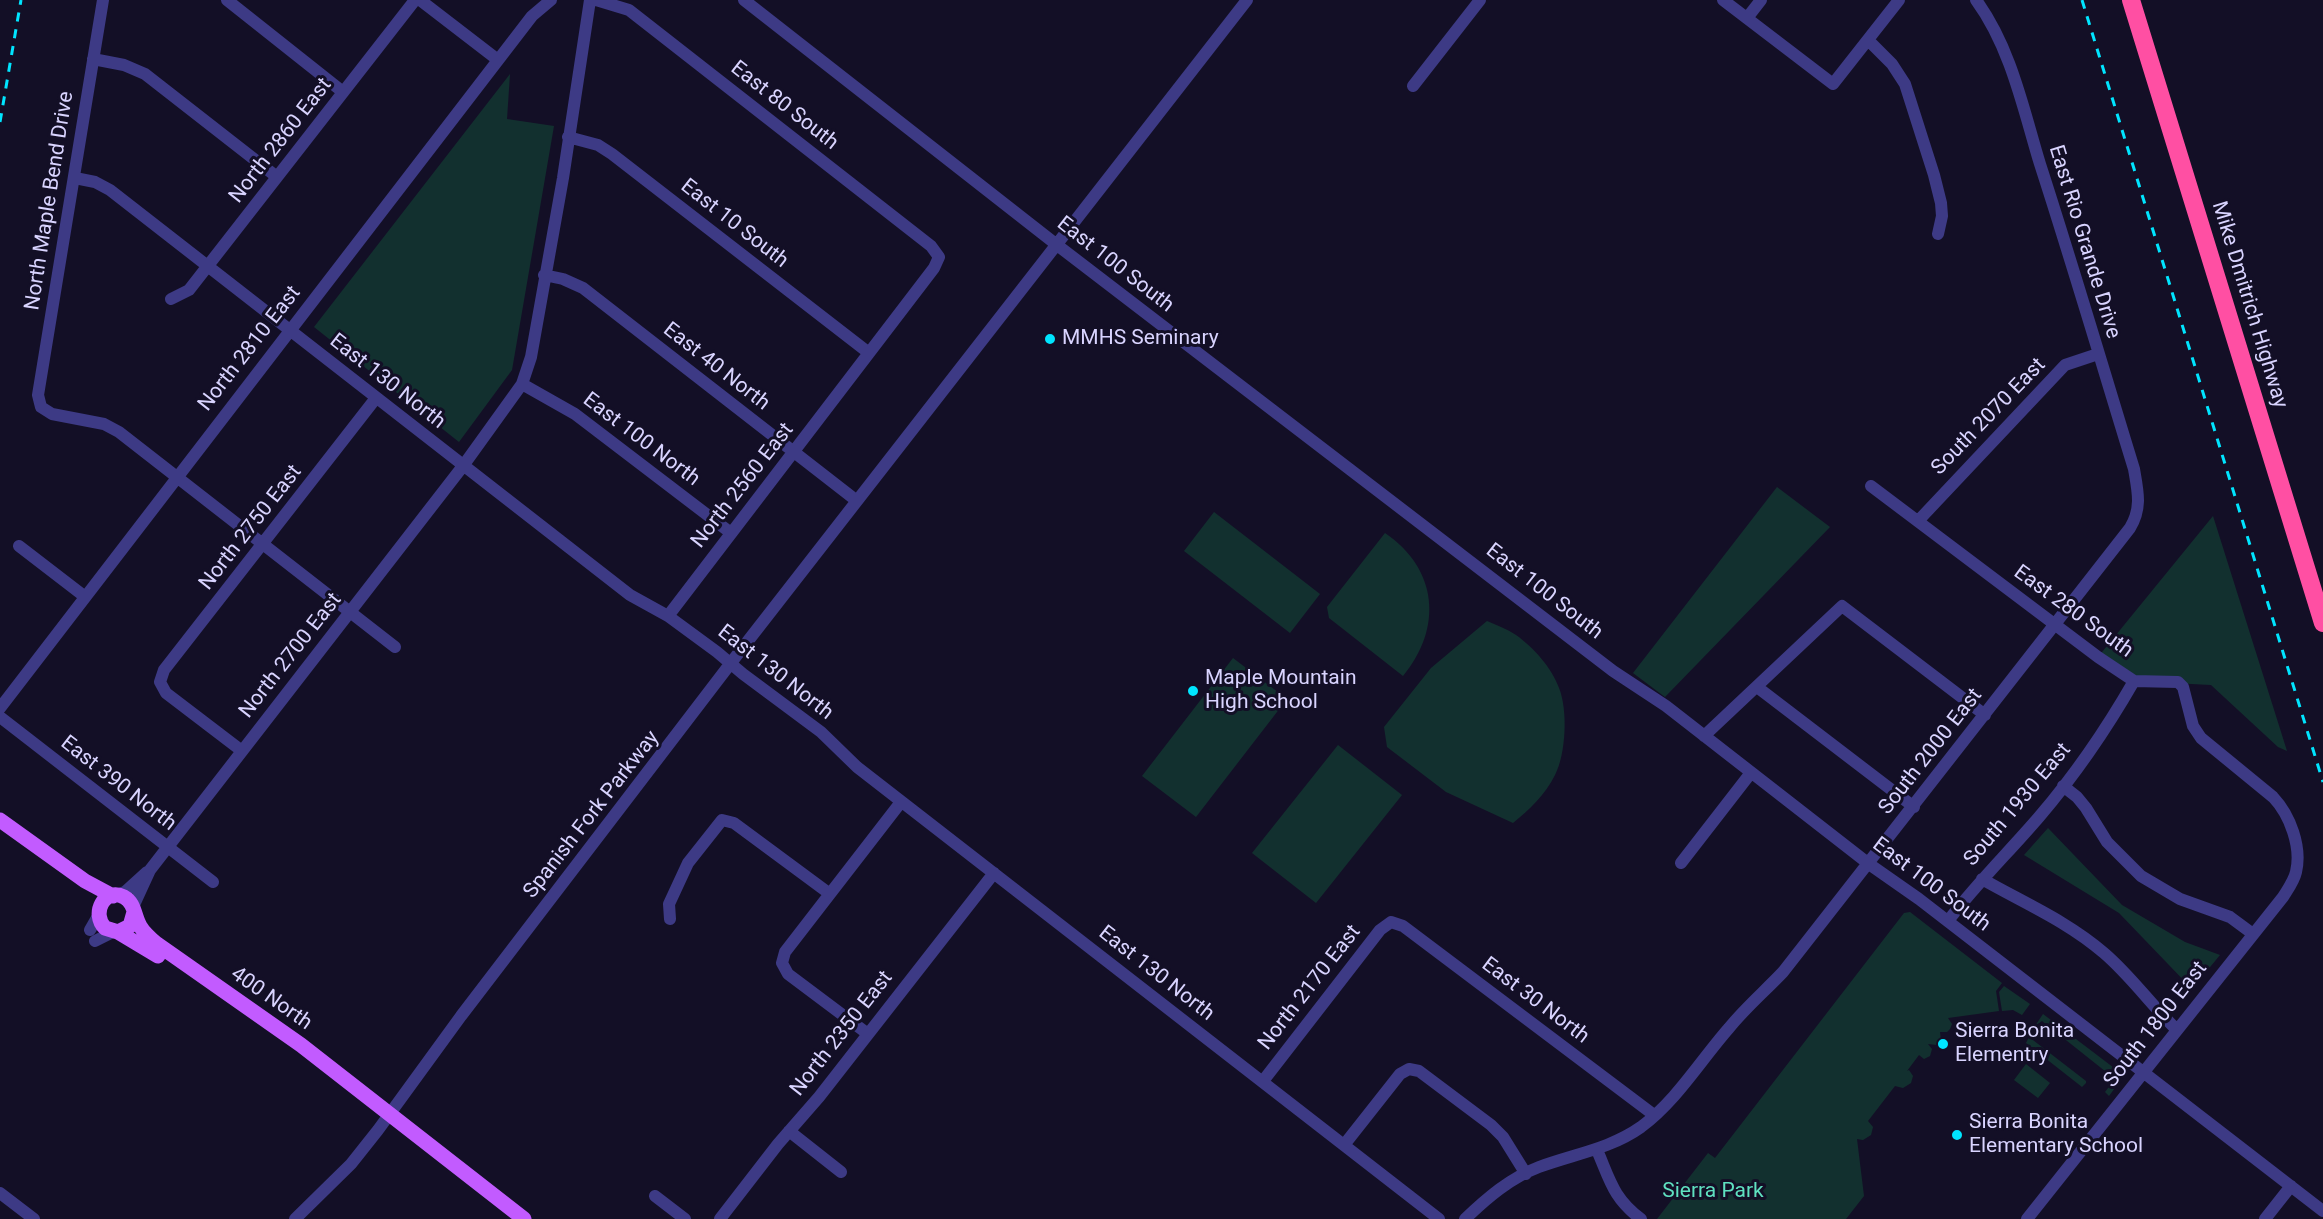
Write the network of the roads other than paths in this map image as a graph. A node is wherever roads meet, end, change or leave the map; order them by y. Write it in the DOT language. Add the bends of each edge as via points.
graph roads {
  1 [pos="103,0"];
  2 [pos="227,0"];
  3 [pos="415,0"];
  4 [pos="420,0"];
  5 [pos="551,0"];
  6 [pos="590,0"];
  7 [pos="596,0"];
  8 [pos="744,0"];
  9 [pos="1247,0"];
  10 [pos="1480,0"];
  11 [pos="1723,0"];
  12 [pos="1761,0"];
  13 [pos="1899,0"];
  14 [pos="1976,0"];
  15 [pos="2131,0"];
  16 [pos="1747,18"];
  17 [pos="1868,40"];
  18 [pos="93,59"];
  19 [pos="498,60"];
  20 [pos="1413,86"];
  21 [pos="343,92"];
  22 [pos="568,137"];
  23 [pos="277,177"];
  24 [pos="75,178"];
  25 [pos="1938,234"];
  26 [pos="1057,245"];
  27 [pos="939,257"];
  28 [pos="208,266"];
  29 [pos="544,275"];
  30 [pos="171,299"];
  31 [pos="289,330"];
  32 [pos="869,353"];
  33 [pos="2098,354"];
  34 [pos="522,384"];
  35 [pos="376,398"];
  36 [pos="794,452"];
  37 [pos="463,466"];
  38 [pos="176,478"];
  39 [pos="1871,486"];
  40 [pos="857,501"];
  41 [pos="2140,501"];
  42 [pos="1918,521"];
  43 [pos="731,533"];
  44 [pos="263,544"];
  45 [pos="19,546"];
  46 [pos="84,596"];
  47 [pos="350,612"];
  48 [pos="668,616"];
  49 [pos="2323,623"];
  50 [pos="2055,624"];
  51 [pos="395,646"];
  52 [pos="732,665"];
  53 [pos="2134,681"];
  54 [pos="1757,687"];
  55 [pos="0,708"];
  56 [pos="1985,714"];
  57 [pos="0,717"];
  58 [pos="1704,736"];
  59 [pos="242,751"];
  60 [pos="1750,774"];
  61 [pos="2063,786"];
  62 [pos="901,802"];
  63 [pos="1914,807"];
  64 [pos="0,820"];
  65 [pos="33,845"];
  66 [pos="167,847"];
  67 [pos="1681,863"];
  68 [pos="1869,864"];
  69 [pos="150,870"];
  70 [pos="994,873"];
  71 [pos="1982,879"];
  72 [pos="213,882"];
  73 [pos="2292,883"];
  74 [pos="830,894"];
  75 [pos="114,896"];
  76 [pos="134,910"];
  77 [pos="98,913"];
  78 [pos="670,919"];
  79 [pos="1948,921"];
  80 [pos="1391,922"];
  81 [pos="116,932"];
  82 [pos="2253,934"];
  83 [pos="2177,1030"];
  84 [pos="868,1034"];
  85 [pos="2143,1072"];
  86 [pos="1263,1081"];
  87 [pos="1654,1115"];
  88 [pos="389,1116"];
  89 [pos="789,1131"];
  90 [pos="1344,1145"];
  91 [pos="1597,1150"];
  92 [pos="841,1172"];
  93 [pos="1526,1174"];
  94 [pos="2291,1186"];
  95 [pos="0,1193"];
  96 [pos="655,1196"];
  97 [pos="2323,1211"];
  98 [pos="34,1219"];
  99 [pos="295,1219"];
  100 [pos="524,1219"];
  101 [pos="685,1219"];
  102 [pos="720,1219"];
  103 [pos="1439,1219"];
  104 [pos="1451,1219"];
  105 [pos="1459,1219"];
  106 [pos="1465,1219"];
  107 [pos="1641,1219"];
  108 [pos="2027,1219"];
  109 [pos="2265,1219"];
  1 -- 18 [label="street, North Maple Bend Drive"];
  2 -- 21 [label="street"];
  3 -- 21 [label="street, North 2860 East"];
  4 -- 19 [label="street"];
  5 -- 19 [label="street, North 2810 East" via="532,16"];
  6 -- 22 [label="street, North 2700 East"];
  7 -- 27 [label="street, East 80 South" via="629,10 931,246"];
  8 -- 26 [label="street, East 100 South"];
  9 -- 26 [label="street, Spanish Fork Parkway"];
  10 -- 20 [label="street"];
  11 -- 16 [label="street"];
  12 -- 16 [label="street"];
  13 -- 17 [label="street"];
  14 -- 33 [label="street, East Rio Grande Drive" via="2002,43"];
  15 -- 49 [label="highway, Mike Dmitrich Highway"];
  16 -- 17 [label="street" via="1833,84"];
  17 -- 25 [label="street" via="1905,84 1941,203"];
  18 -- 23 [label="street" via="145,74"];
  18 -- 24 [label="street, North Maple Bend Drive"];
  19 -- 31 [label="street, North 2810 East"];
  21 -- 23 [label="street, North 2860 East"];
  22 -- 29 [label="street, North 2700 East"];
  22 -- 32 [label="street, East 10 South" via="612,154"];
  23 -- 28 [label="street, North 2860 East"];
  24 -- 28 [label="street, East 130 North" via="110,190"];
  24 -- 38 [label="street, North Maple Bend Drive" via="39,395 41,407 52,414 104,424"];
  26 -- 40 [label="street, Spanish Fork Parkway"];
  26 -- 58 [label="street, East 100 South"];
  27 -- 32 [label="street, North 2560 East"];
  28 -- 30 [label="street, North 2860 East" via="189,290"];
  28 -- 31 [label="street, East 130 North"];
  29 -- 34 [label="street, North 2700 East" via="531,357"];
  29 -- 36 [label="street, East 40 North" via="583,288"];
  31 -- 35 [label="street, East 130 North"];
  31 -- 38 [label="street, North 2810 East"];
  32 -- 36 [label="street, North 2560 East"];
  33 -- 41 [label="street, East Rio Grande Drive" via="2134,469"];
  33 -- 42 [label="street, South 2070 East" via="2065,365"];
  34 -- 37 [label="street, North 2700 East"];
  34 -- 43 [label="street, East 100 North" via="575,414"];
  35 -- 37 [label="street, East 130 North"];
  35 -- 44 [label="street, North 2750 East"];
  36 -- 40 [label="street, East 40 North"];
  36 -- 43 [label="street, North 2560 East"];
  37 -- 47 [label="street, North 2700 East"];
  37 -- 48 [label="street, East 130 North" via="630,595"];
  38 -- 44 [label="street"];
  38 -- 46 [label="street, North 2810 East"];
  39 -- 42 [label="street, East 280 South"];
  40 -- 52 [label="street, Spanish Fork Parkway"];
  41 -- 50 [label="street, South 2000 East" via="2130,528"];
  42 -- 50 [label="street, East 280 South"];
  43 -- 48 [label="street, North 2560 East"];
  44 -- 47 [label="street"];
  44 -- 59 [label="street, North 2750 East" via="164,670 159,682 166,693"];
  45 -- 46 [label="street"];
  46 -- 55 [label="street, North 2810 East"];
  47 -- 51 [label="street"];
  47 -- 59 [label="street, North 2700 East"];
  48 -- 52 [label="street, East 130 North"];
  50 -- 53 [label="street, East 280 South"];
  50 -- 56 [label="street, South 2000 East"];
  52 -- 62 [label="street, East 130 North" via="821,732"];
  52 -- 88 [label="street, Spanish Fork Parkway" via="461,1016"];
  53 -- 61 [label="street, South 1930 East"];
  53 -- 73 [label="street, East 280 South" via="2178,682 2201,738 2282,807 2296,843 2297,864"];
  54 -- 56 [label="street" via="1842,606"];
  54 -- 58 [label="street"];
  54 -- 63 [label="street"];
  56 -- 63 [label="street, South 2000 East"];
  57 -- 66 [label="street, East 390 North"];
  58 -- 60 [label="street, East 100 South"];
  59 -- 66 [label="street, North 2700 East"];
  60 -- 67 [label="street"];
  60 -- 68 [label="street, East 100 South"];
  61 -- 71 [label="street, South 1930 East"];
  61 -- 82 [label="street" via="2086,808 2107,842 2141,876 2180,899 2230,917"];
  62 -- 70 [label="street, East 130 North"];
  62 -- 74 [label="street"];
  63 -- 68 [label="street, South 2000 East"];
  64 -- 65 [label="main road"];
  65 -- 75 [label="main road"];
  65 -- 77 [label="main road" via="83,890"];
  66 -- 69 [label="street, North 2700 East"];
  66 -- 72 [label="street, East 390 North"];
  68 -- 79 [label="street, East 100 South"];
  68 -- 87 [label="street, South 2000 East" via="1783,972 1730,1026 1694,1073"];
  69 -- 75 [label="street, North 2700 East" via="129,889"];
  69 -- 76 [label="street, North 2700 East"];
  70 -- 84 [label="street, North 2350 East"];
  70 -- 86 [label="street, East 130 North"];
  71 -- 79 [label="street, South 1930 East"];
  71 -- 83 [label="street" via="2084,937 2127,974"];
  73 -- 82 [label="street, South 1800 East"];
  74 -- 78 [label="street" via="734,823 722,820 688,863 669,904"];
  74 -- 84 [label="street" via="785,952 782,963 788,974"];
  75 -- 76 [label="main road" via="128,900"];
  75 -- 77 [label="main road" via="102,903"];
  76 -- 81 [label="main road" via="130,926"];
  76 -- 88 [label="main road, 400 North" via="142,929 157,944 280,1029"];
  77 -- 81 [label="main road" via="105,928"];
  77 -- 81 [label="street" via="92,936"];
  79 -- 85 [label="street, East 100 South"];
  80 -- 86 [label="street, North 2170 East" via="1380,930"];
  80 -- 87 [label="street, East 30 North" via="1403,926"];
  81 -- 88 [label="main road, 400 North" via="147,948 257,1024 368,1107"];
  82 -- 83 [label="street, South 1800 East"];
  83 -- 85 [label="street, South 1800 East"];
  84 -- 89 [label="street, North 2350 East"];
  85 -- 94 [label="street, East 100 South"];
  85 -- 108 [label="street, South 1800 East"];
  86 -- 90 [label="street, East 130 North"];
  87 -- 91 [label="street, South 2000 East"];
  88 -- 99 [label="street, Spanish Fork Parkway" via="351,1164"];
  88 -- 100 [label="main road, 400 North"];
  89 -- 92 [label="street"];
  89 -- 102 [label="street, North 2350 East"];
  90 -- 93 [label="street" via="1400,1074 1409,1069 1419,1071 1491,1125"];
  90 -- 103 [label="street, East 130 North"];
  91 -- 93 [label="street, South 2000 East"];
  91 -- 107 [label="street" via="1617,1196"];
  93 -- 106 [label="street, South 2000 East" via="1493,1193"];
  94 -- 97 [label="street, East 100 South"];
  94 -- 109 [label="street"];
  95 -- 98 [label="street"];
  96 -- 101 [label="street"];
  104 -- 105 [label="street"];
}
